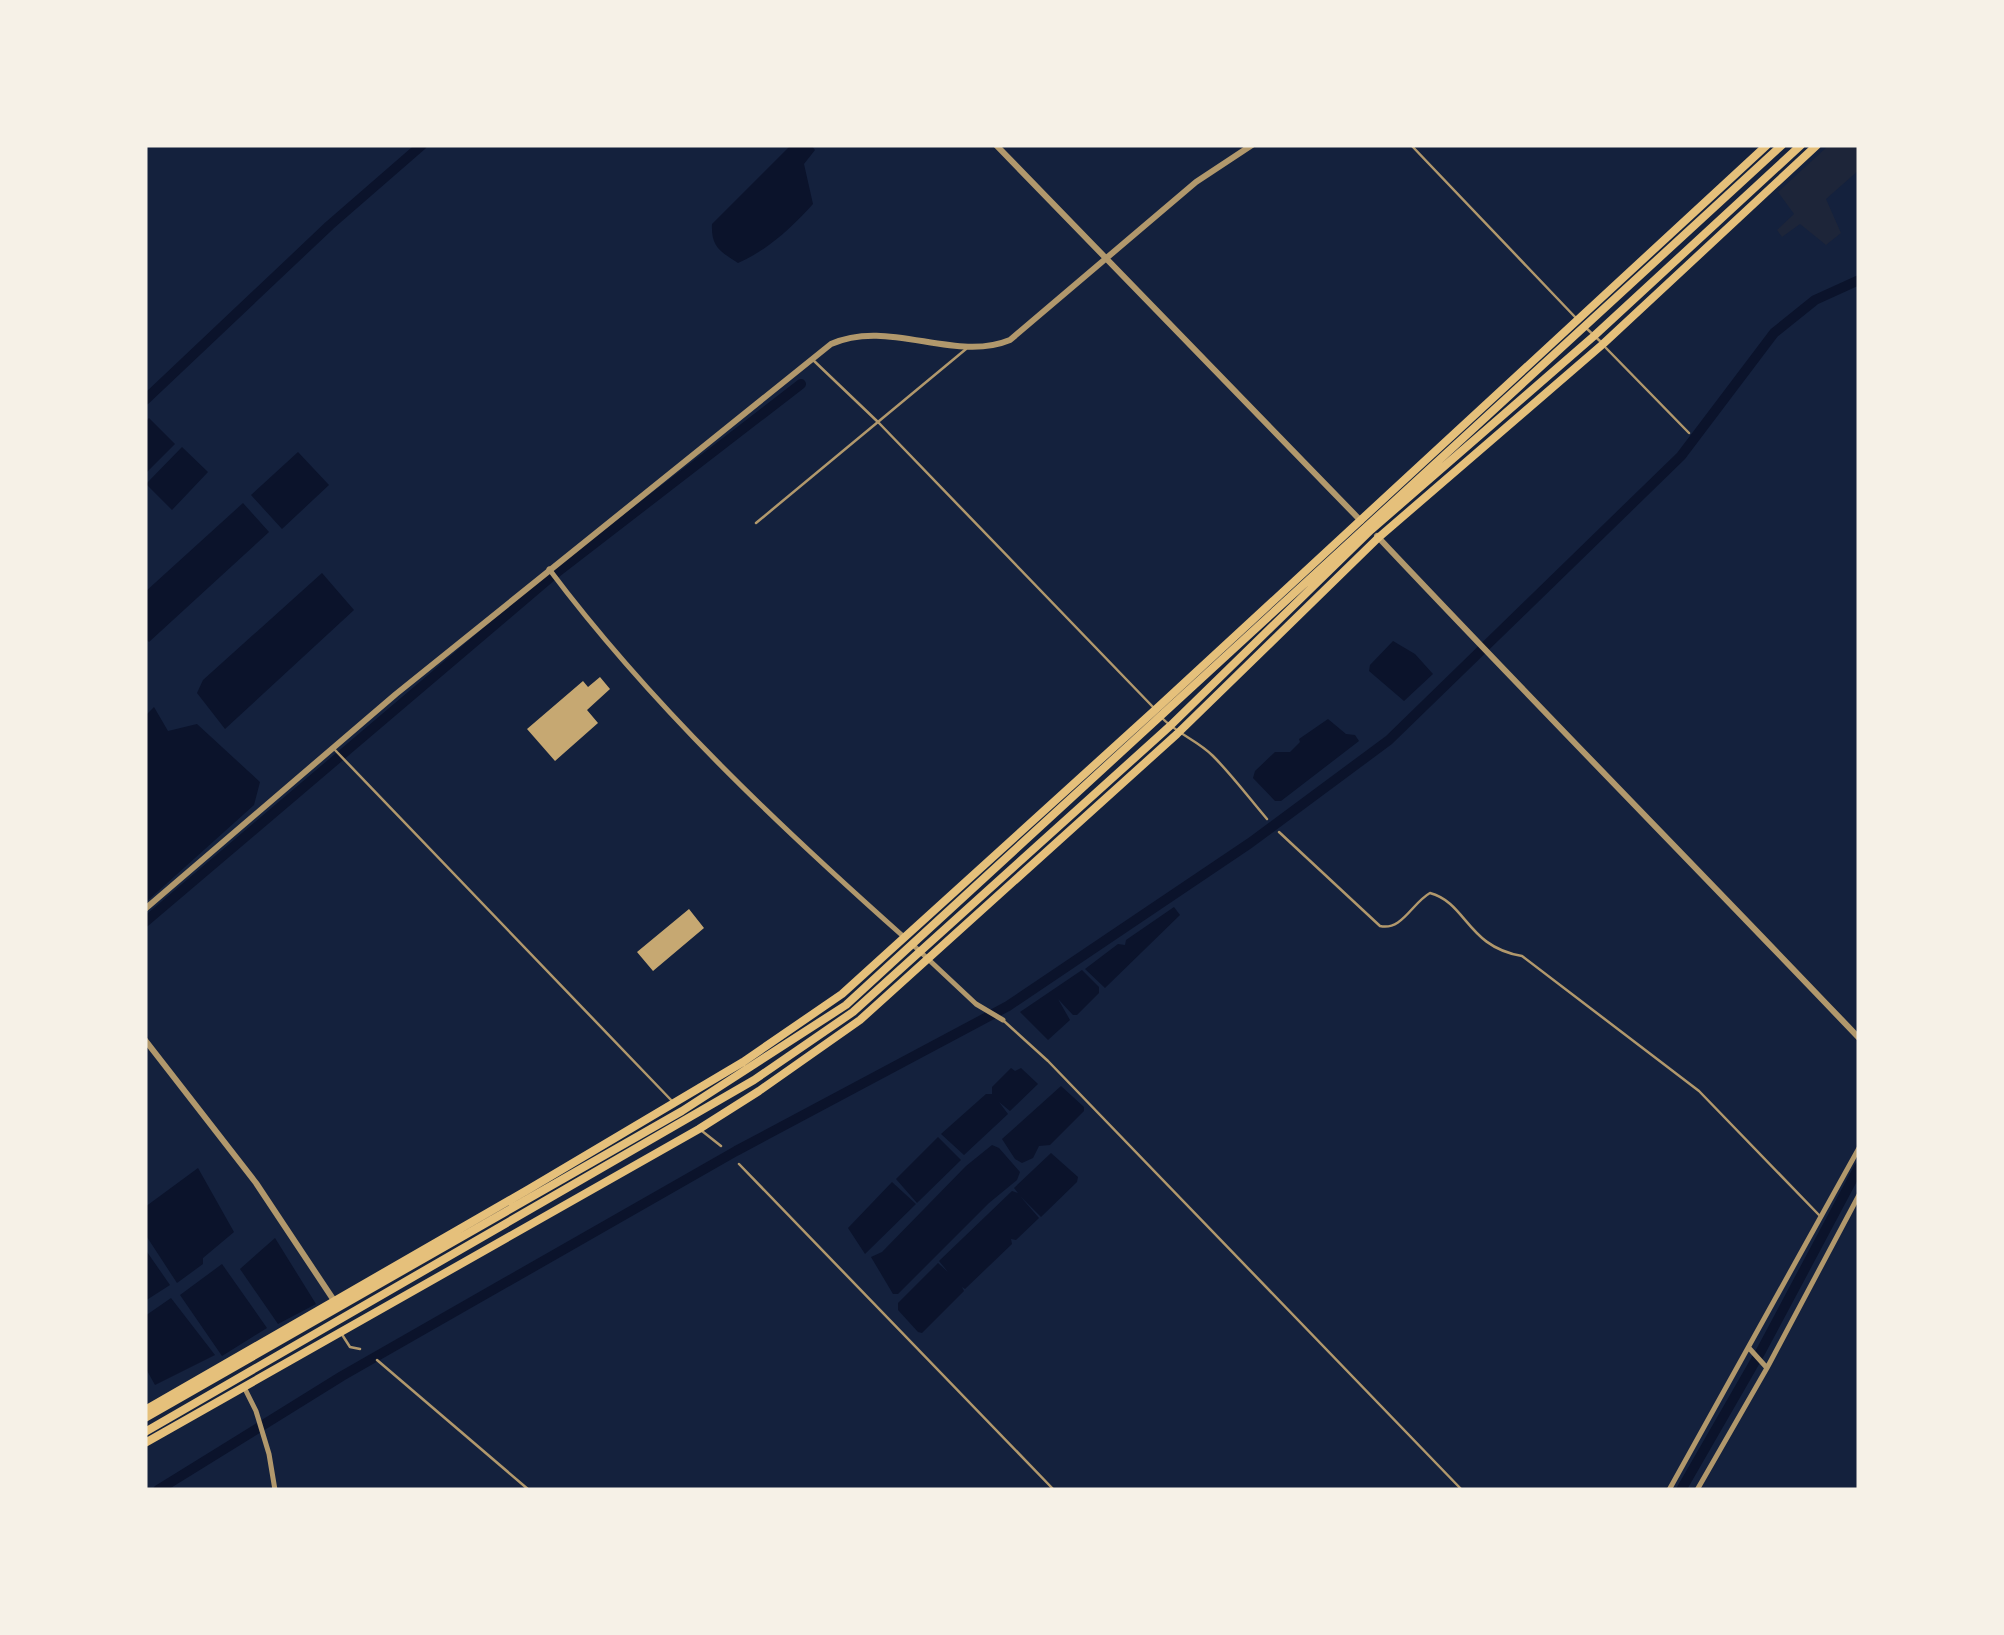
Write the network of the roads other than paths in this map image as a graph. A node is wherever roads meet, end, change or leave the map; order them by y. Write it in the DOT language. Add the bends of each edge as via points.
graph roads {
  1 [pos="996,145"];
  2 [pos="1252,145"];
  3 [pos="1411,145"];
  4 [pos="1767,145"];
  5 [pos="1782,145"];
  6 [pos="1801,145"];
  7 [pos="1817,145"];
  8 [pos="1106,258"];
  9 [pos="1577,319"];
  10 [pos="1586,327"];
  11 [pos="1594,336"];
  12 [pos="1603,344"];
  13 [pos="970,345"];
  14 [pos="812,359"];
  15 [pos="879,423"];
  16 [pos="1690,433"];
  17 [pos="756,523"];
  18 [pos="1365,525"];
  19 [pos="1378,538"];
  20 [pos="548,569"];
  21 [pos="1158,714"];
  22 [pos="1173,730"];
  23 [pos="333,748"];
  24 [pos="1267,818"];
  25 [pos="1280,832"];
  26 [pos="145,909"];
  27 [pos="905,938"];
  28 [pos="916,947"];
  29 [pos="928,958"];
  30 [pos="1003,1020"];
  31 [pos="1859,1038"];
  32 [pos="145,1040"];
  33 [pos="674,1103"];
  34 [pos="686,1115"];
  35 [pos="699,1129"];
  36 [pos="721,1146"];
  37 [pos="1859,1148"];
  38 [pos="739,1164"];
  39 [pos="1859,1195"];
  40 [pos="1821,1216"];
  41 [pos="334,1299"];
  42 [pos="337,1315"];
  43 [pos="340,1332"];
  44 [pos="1749,1348"];
  45 [pos="360,1349"];
  46 [pos="376,1360"];
  47 [pos="1767,1368"];
  48 [pos="244,1387"];
  49 [pos="145,1410"];
  50 [pos="145,1418"];
  51 [pos="145,1432"];
  52 [pos="145,1444"];
  53 [pos="275,1490"];
  54 [pos="529,1490"];
  55 [pos="1054,1490"];
  56 [pos="1462,1490"];
  57 [pos="1668,1490"];
  58 [pos="1697,1490"];
  1 -- 8 [label="street"];
  2 -- 8 [label="street" via="1196,182"];
  3 -- 9 [label="lane"];
  4 -- 9 [label="main road"];
  5 -- 10 [label="main road"];
  6 -- 11 [label="main road"];
  7 -- 12 [label="main road"];
  8 -- 13 [label="street" via="1010,340"];
  8 -- 18 [label="street"];
  9 -- 10 [label="lane"];
  9 -- 18 [label="main road"];
  10 -- 11 [label="lane"];
  10 -- 18 [label="main road"];
  11 -- 12 [label="lane"];
  11 -- 18 [label="main road"];
  12 -- 16 [label="lane"];
  12 -- 19 [label="main road"];
  13 -- 14 [label="street" via="859,335"];
  13 -- 15 [label="lane"];
  14 -- 15 [label="lane"];
  14 -- 20 [label="street"];
  15 -- 17 [label="lane"];
  15 -- 21 [label="lane"];
  18 -- 19 [label="street"];
  18 -- 21 [label="main road"];
  18 -- 22 [label="main road"];
  19 -- 22 [label="main road"];
  19 -- 31 [label="street"];
  20 -- 23 [label="street"];
  20 -- 27 [label="street" via="612,648 758,803"];
  21 -- 22 [label="lane"];
  21 -- 27 [label="main road"];
  21 -- 28 [label="main road"];
  22 -- 24 [label="lane" via="1213,756"];
  22 -- 28 [label="main road"];
  22 -- 29 [label="main road"];
  23 -- 26 [label="street"];
  23 -- 33 [label="lane"];
  25 -- 40 [label="lane" via="1380,926 1396,925 1430,893 1441,896 1483,942 1522,956 1699,1091"];
  27 -- 28 [label="street"];
  27 -- 33 [label="main road" via="842,994"];
  28 -- 29 [label="street"];
  28 -- 34 [label="main road" via="846,1005"];
  29 -- 30 [label="street"];
  29 -- 35 [label="main road" via="860,1020"];
  30 -- 56 [label="lane"];
  32 -- 41 [label="street" via="256,1183"];
  33 -- 34 [label="lane"];
  33 -- 41 [label="main road"];
  34 -- 42 [label="main road"];
  35 -- 36 [label="lane"];
  35 -- 43 [label="main road"];
  37 -- 40 [label="street"];
  38 -- 55 [label="lane"];
  39 -- 47 [label="street"];
  40 -- 44 [label="street"];
  41 -- 42 [label="street"];
  41 -- 49 [label="main road"];
  42 -- 43 [label="street"];
  42 -- 50 [label="main road"];
  42 -- 51 [label="main road"];
  43 -- 45 [label="lane" via="350,1348"];
  43 -- 48 [label="main road"];
  44 -- 47 [label="street"];
  44 -- 57 [label="street"];
  46 -- 54 [label="lane"];
  47 -- 58 [label="street"];
  48 -- 52 [label="main road"];
  48 -- 53 [label="street"];
}
